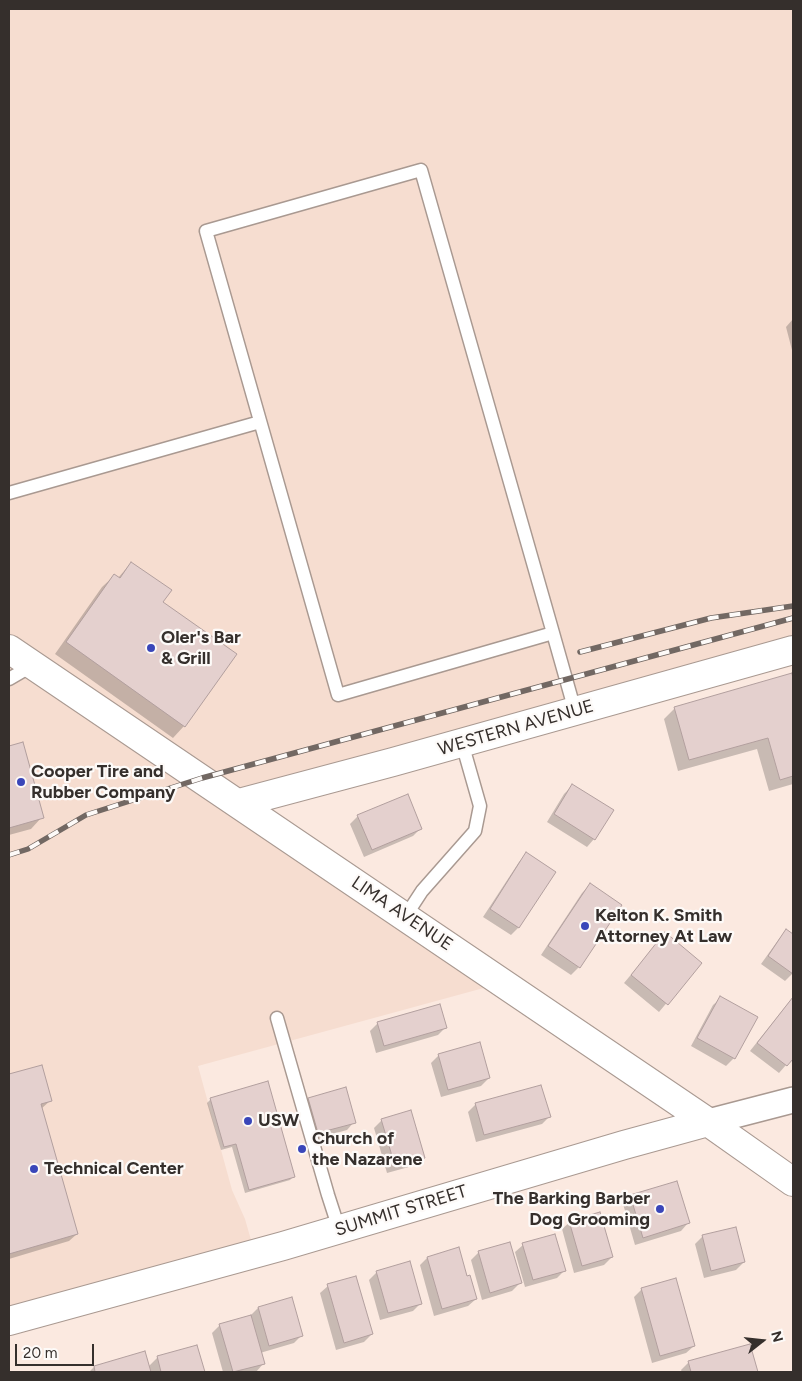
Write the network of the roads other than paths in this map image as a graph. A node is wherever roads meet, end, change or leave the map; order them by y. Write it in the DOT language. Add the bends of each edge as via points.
graph roads {
  1 [pos="260,422"];
  2 [pos="9,492"];
  3 [pos="553,634"];
  4 [pos="9,649"];
  5 [pos="793,650"];
  6 [pos="33,665"];
  7 [pos="9,679"];
  8 [pos="574,711"];
  9 [pos="462,743"];
  10 [pos="239,803"];
  11 [pos="405,916"];
  12 [pos="277,1018"];
  13 [pos="793,1100"];
  14 [pos="708,1122"];
  15 [pos="793,1182"];
  16 [pos="339,1229"];
  17 [pos="9,1321"];
  1 -- 2 [label="lane"];
  1 -- 3 [label="lane" via="338,695"];
  1 -- 3 [label="lane" via="206,231 421,170"];
  3 -- 8 [label="lane"];
  4 -- 6 [label="main road, LIMA AVENUE"];
  5 -- 8 [label="main road, WESTERN AVENUE"];
  6 -- 7 [label="lane"];
  6 -- 10 [label="main road, LIMA AVENUE"];
  8 -- 9 [label="main road, WESTERN AVENUE"];
  9 -- 10 [label="main road, WESTERN AVENUE"];
  9 -- 11 [label="lane" via="480,806 475,831 422,891"];
  10 -- 11 [label="main road, LIMA AVENUE"];
  11 -- 14 [label="main road, LIMA AVENUE"];
  12 -- 16 [label="lane"];
  13 -- 14 [label="street, SUMMIT STREET"];
  14 -- 15 [label="main road, LIMA AVENUE"];
  14 -- 16 [label="main road, SUMMIT STREET"];
  16 -- 17 [label="main road, SUMMIT STREET"];
}
